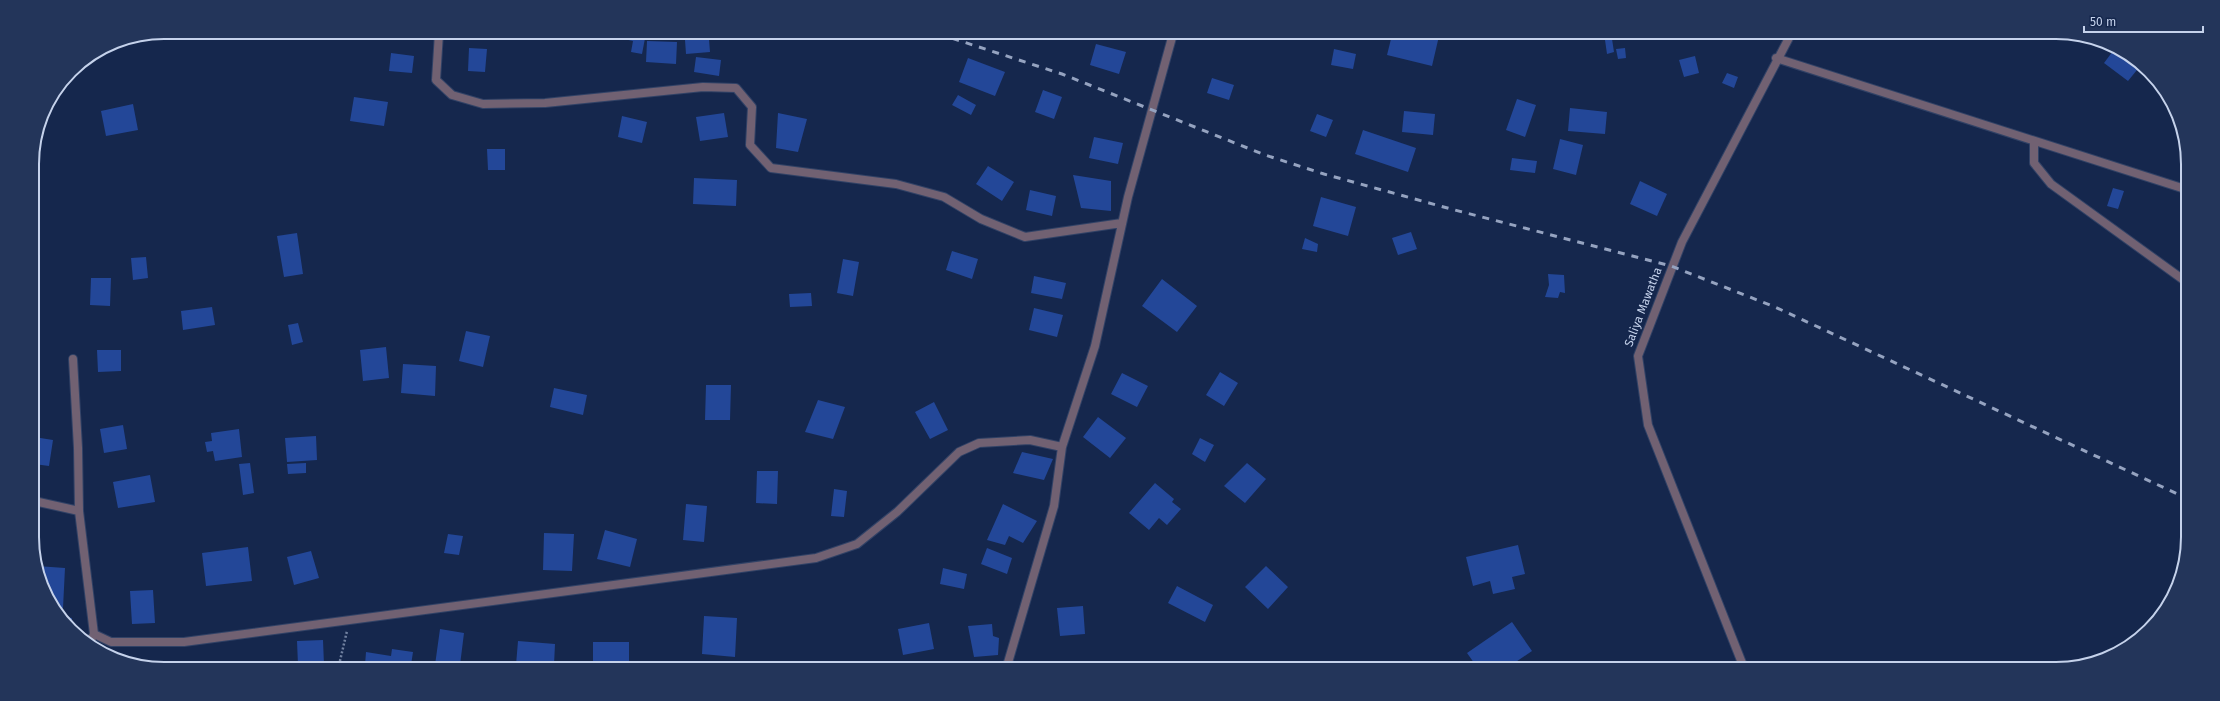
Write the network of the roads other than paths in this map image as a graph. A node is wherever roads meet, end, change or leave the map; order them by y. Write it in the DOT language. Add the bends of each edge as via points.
graph roads {
  1 [pos="439,39"];
  2 [pos="1172,39"];
  3 [pos="1788,39"];
  4 [pos="1776,58"];
  5 [pos="2034,141"];
  6 [pos="2181,188"];
  7 [pos="1122,223"];
  8 [pos="2181,278"];
  9 [pos="73,359"];
  10 [pos="1062,447"];
  11 [pos="39,502"];
  12 [pos="79,512"];
  13 [pos="92,638"];
  14 [pos="1008,662"];
  15 [pos="1742,662"];
  1 -- 7 [label="street" via="436,80 452,94 483,104 545,103 703,87 736,88 752,107 750,145 771,168 896,184 944,197 981,219 1025,237"];
  2 -- 7 [label="street"];
  3 -- 4 [label="street, Saliya Mawatha"];
  4 -- 5 [label="street"];
  4 -- 15 [label="street, Saliya Mawatha" via="1682,242 1638,356 1648,426"];
  5 -- 6 [label="street"];
  5 -- 8 [label="street" via="2034,163 2050,184"];
  7 -- 10 [label="street" via="1095,346"];
  9 -- 12 [label="street"];
  10 -- 13 [label="street" via="1030,440 979,443 959,452 897,512 857,544 816,558 184,642 111,642"];
  10 -- 14 [label="street" via="1054,506"];
  11 -- 12 [label="street"];
  12 -- 13 [label="street"];
}
